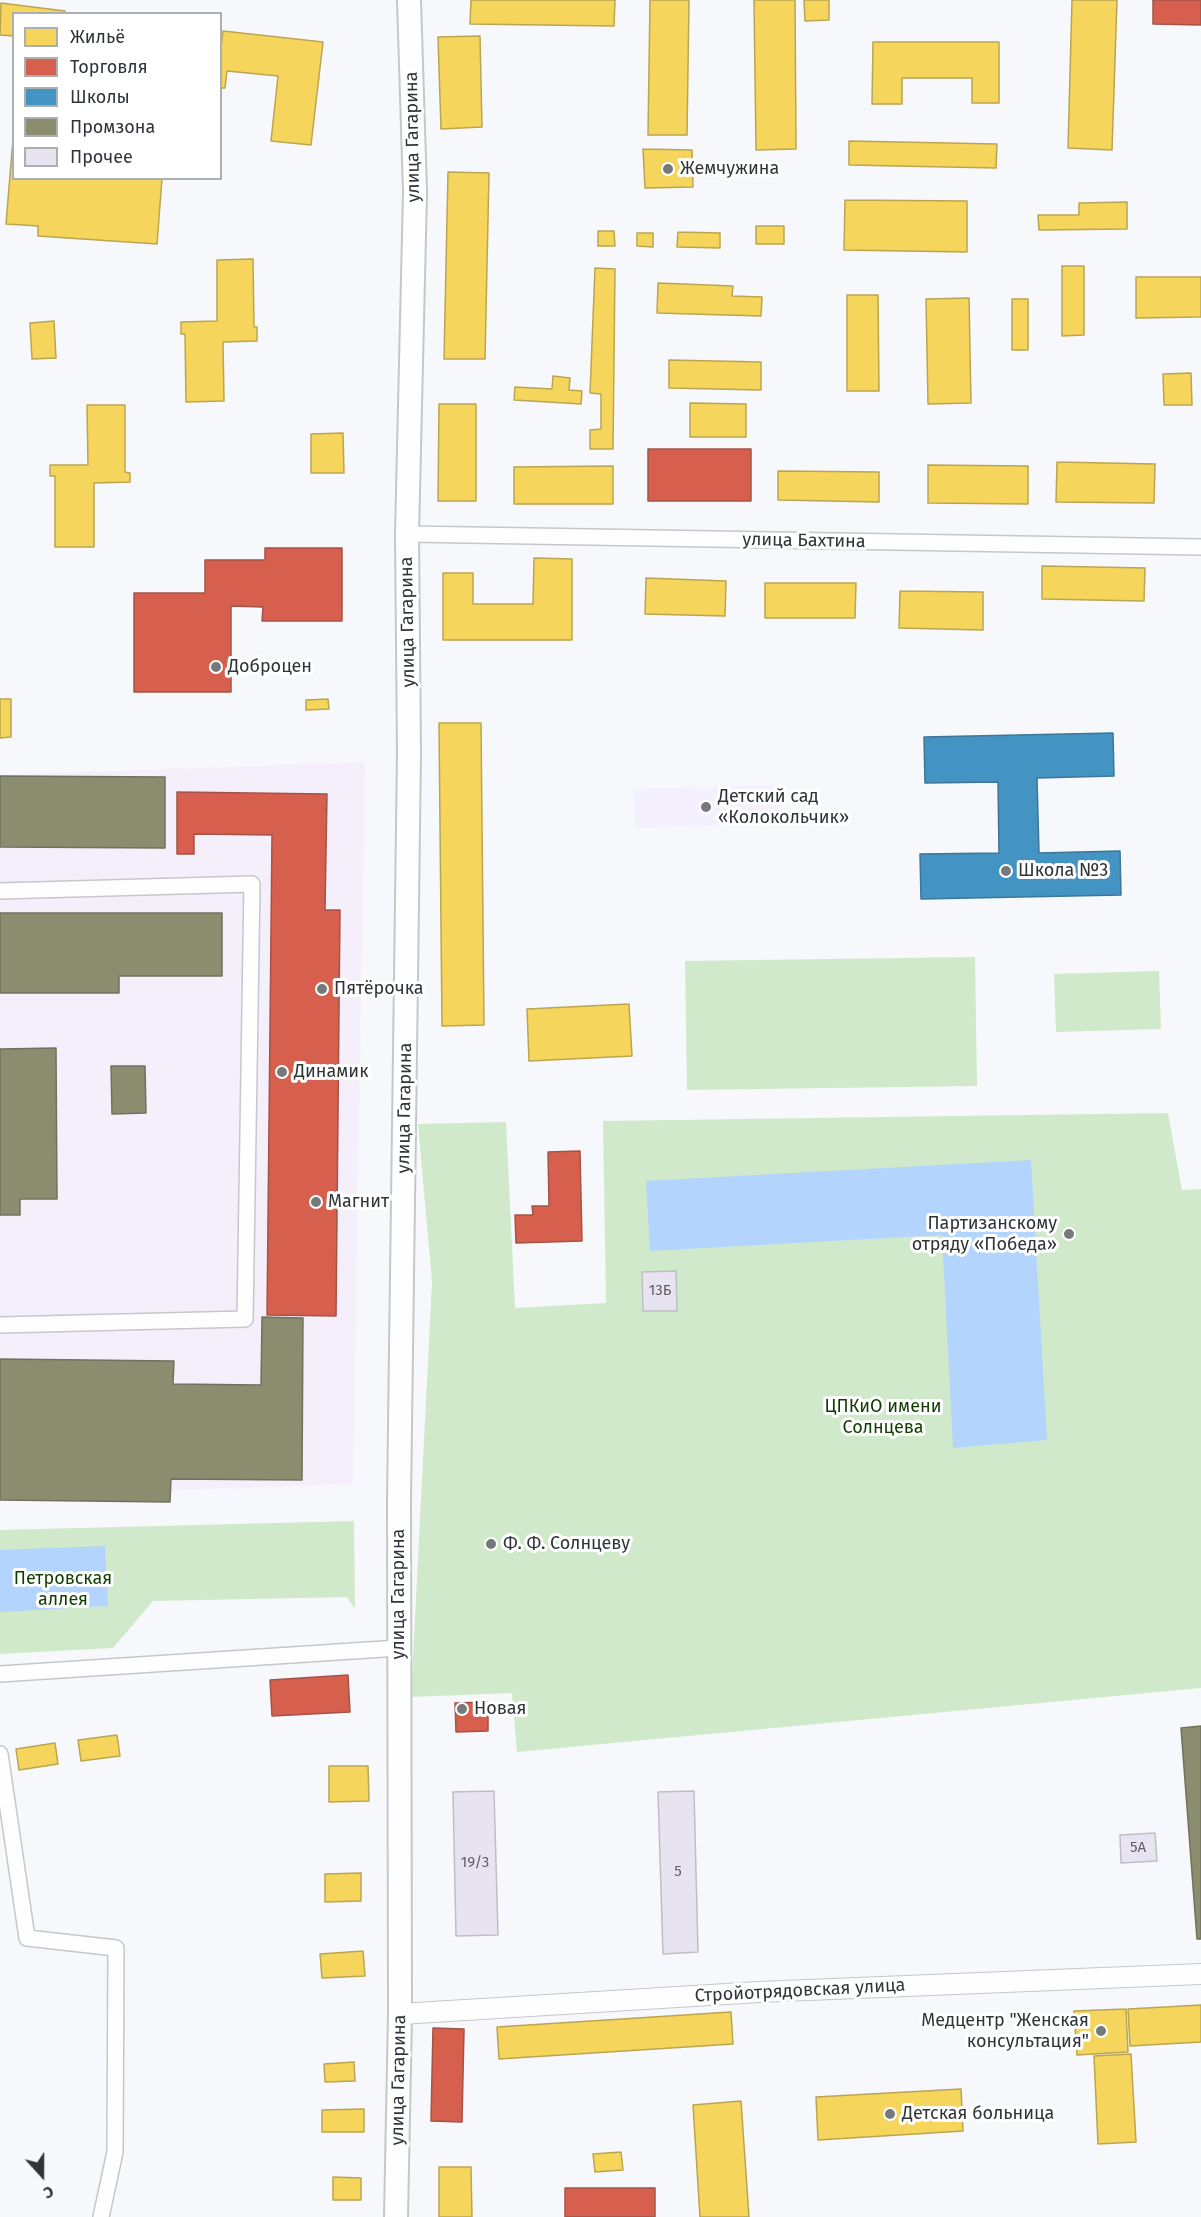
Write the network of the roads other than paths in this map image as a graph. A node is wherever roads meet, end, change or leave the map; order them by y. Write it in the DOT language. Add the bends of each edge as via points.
graph roads {
  1 [pos="409,0"];
  2 [pos="407,534"];
  3 [pos="1201,547"];
  4 [pos="0,891"];
  5 [pos="0,1325"];
  6 [pos="399,1648"];
  7 [pos="0,1674"];
  8 [pos="0,1754"];
  9 [pos="1201,1974"];
  10 [pos="400,2014"];
  11 [pos="101,2217"];
  12 [pos="396,2217"];
  1 -- 2 [label="main road, улица Гагарина" via="415,192"];
  2 -- 3 [label="street, улица Бахтина"];
  2 -- 6 [label="main road, улица Гагарина" via="410,753"];
  4 -- 5 [label="street" via="252,884 245,1319"];
  6 -- 7 [label="street"];
  6 -- 10 [label="main road, улица Гагарина"];
  8 -- 11 [label="street" via="27,1938 116,1947 115,2152"];
  9 -- 10 [label="street, Стройотрядовская улица" via="759,1992"];
  10 -- 12 [label="main road, улица Гагарина"];
}
